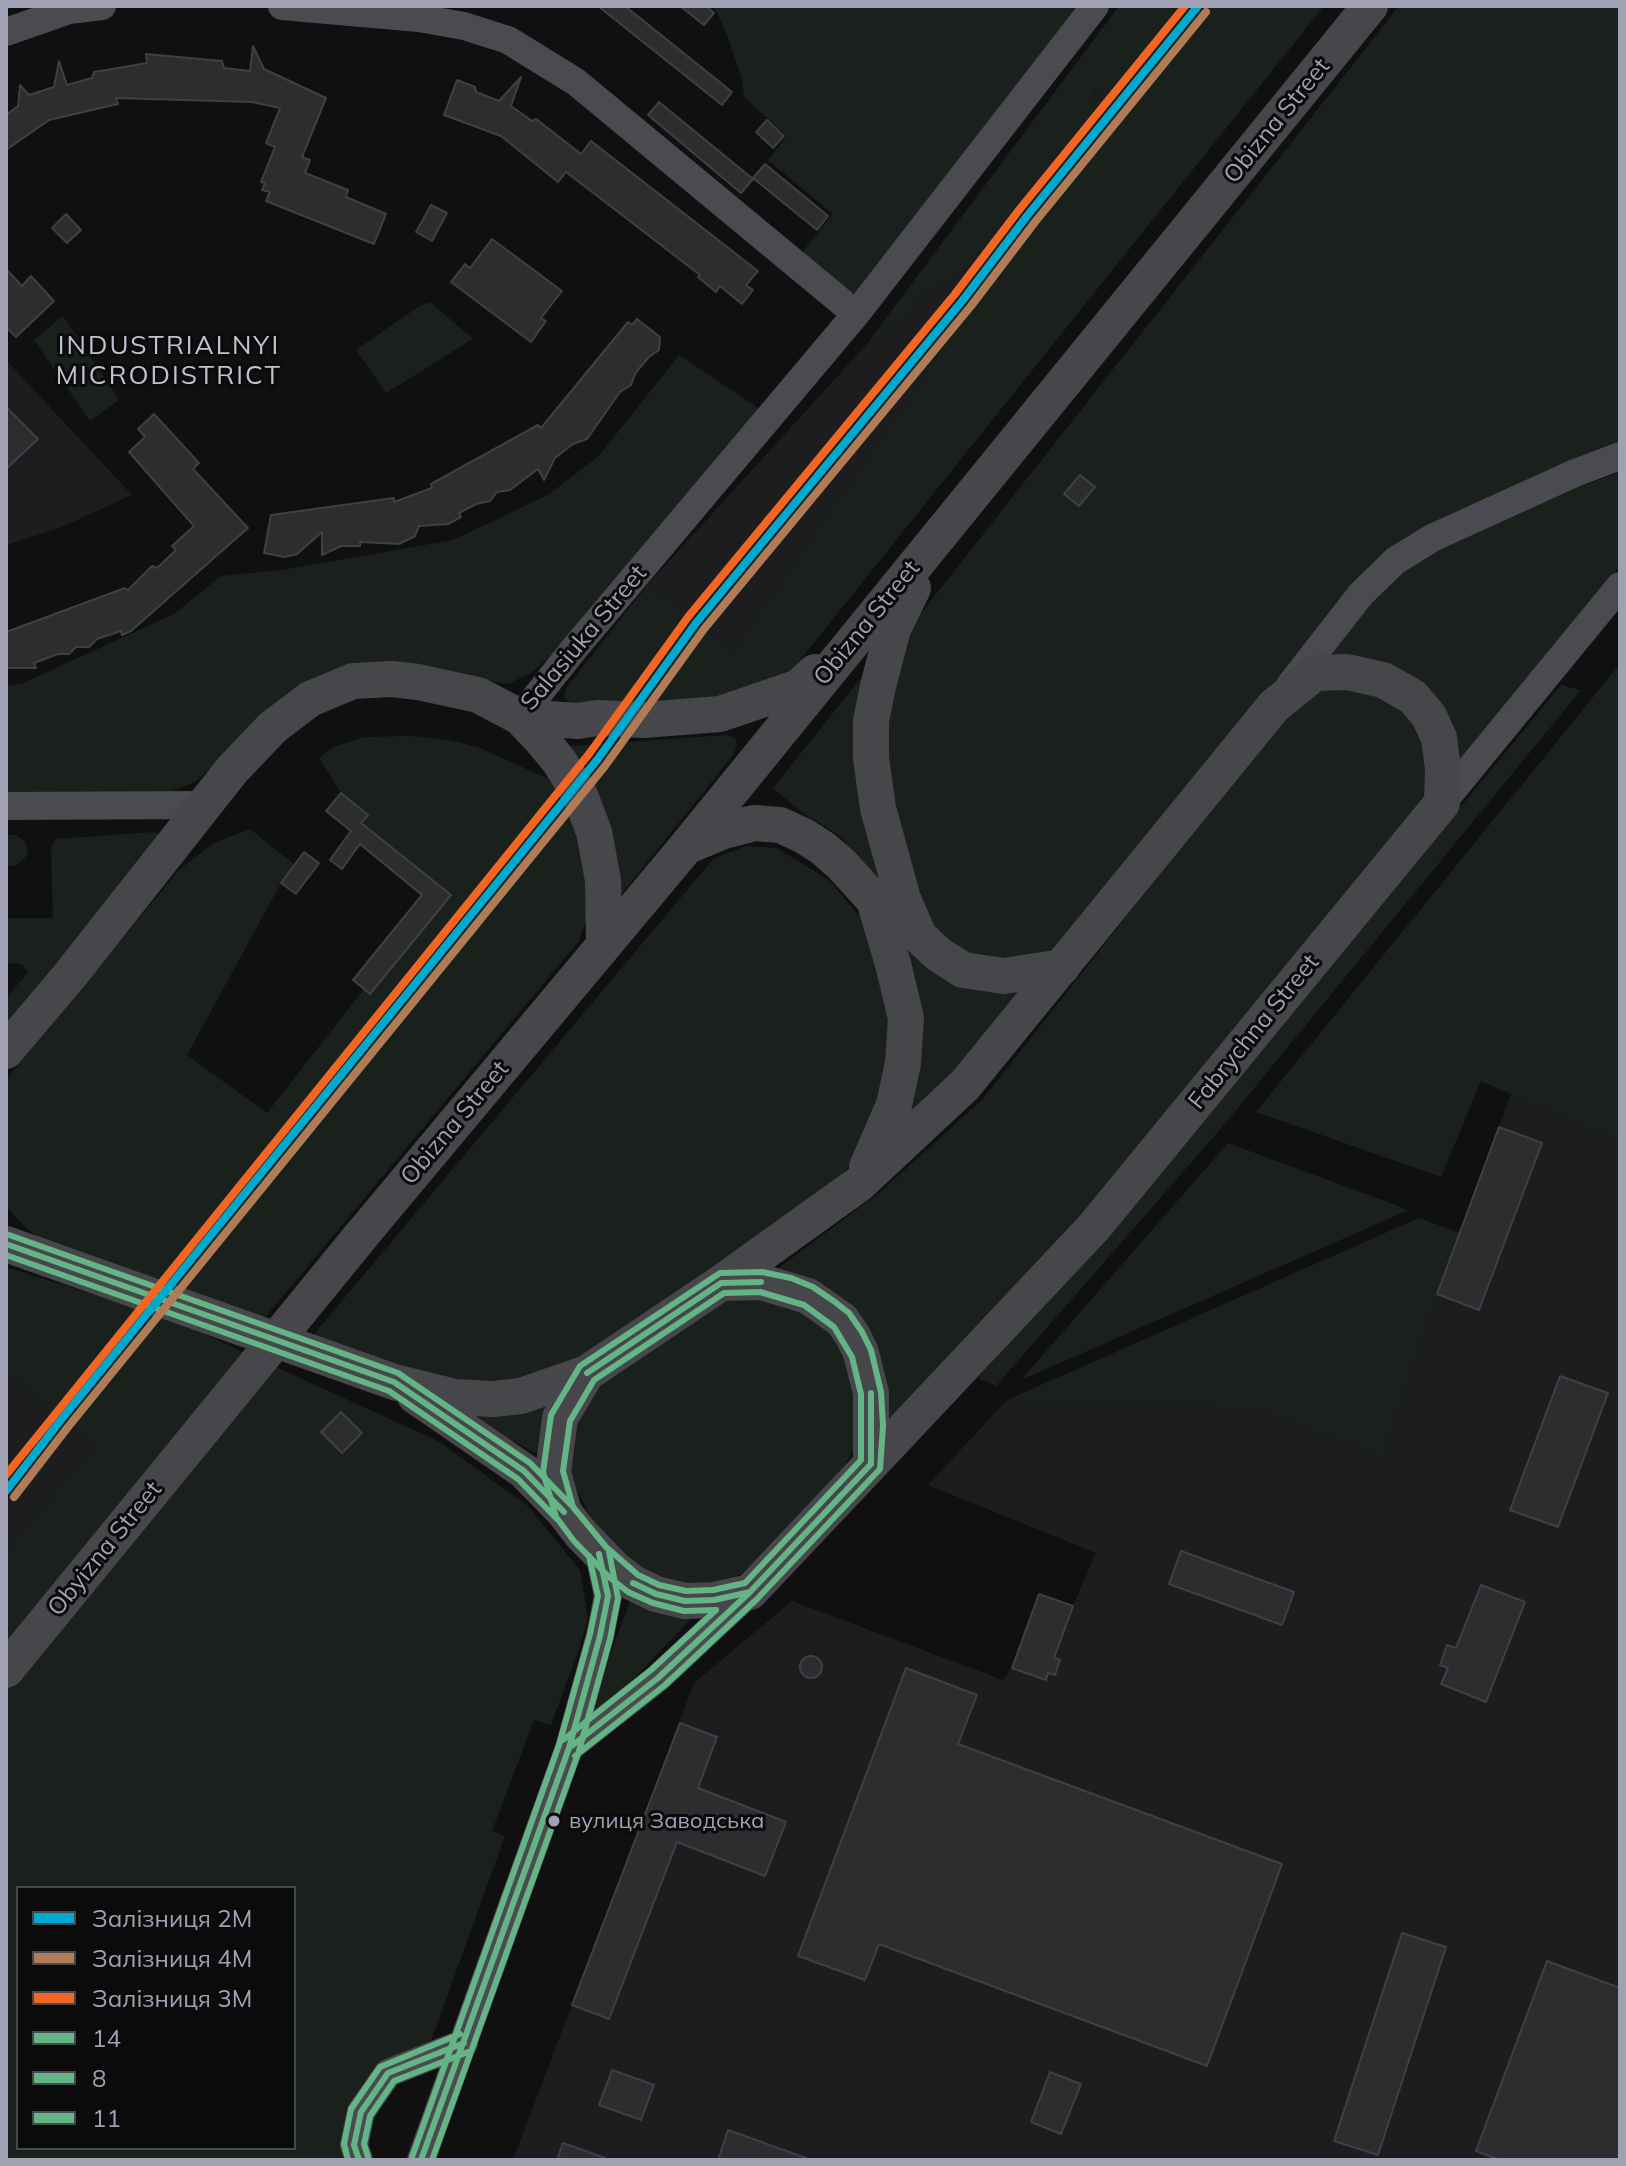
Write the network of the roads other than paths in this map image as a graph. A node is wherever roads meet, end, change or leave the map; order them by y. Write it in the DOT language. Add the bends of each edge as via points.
graph roads {
  1 [pos="102,6"];
  2 [pos="282,6"];
  3 [pos="1095,6"];
  4 [pos="1370,6"];
  5 [pos="6,32"];
  6 [pos="856,314"];
  7 [pos="1620,456"];
  8 [pos="951,519"];
  9 [pos="1620,586"];
  10 [pos="867,623"];
  11 [pos="1274,706"];
  12 [pos="520,717"];
  13 [pos="1442,803"];
  14 [pos="205,805"];
  15 [pos="6,806"];
  16 [pos="686,847"];
  17 [pos="604,945"];
  18 [pos="1062,967"];
  19 [pos="6,1051"];
  20 [pos="859,1184"];
  21 [pos="6,1228"];
  22 [pos="6,1244"];
  23 [pos="40,1255"];
  24 [pos="721,1283"];
  25 [pos="587,1373"];
  26 [pos="394,1382"];
  27 [pos="204,1428"];
  28 [pos="871,1464"];
  29 [pos="564,1512"];
  30 [pos="599,1554"];
  31 [pos="750,1592"];
  32 [pos="6,1670"];
  33 [pos="569,1748"];
  34 [pos="464,2043"];
  35 [pos="359,2160"];
  36 [pos="421,2160"];
  1 -- 5 [label="street" via="69,10"];
  2 -- 6 [label="street" via="419,18 508,40 576,82"];
  3 -- 6 [label="street, Salasiuka Street"];
  4 -- 8 [label="main road, Obizna Street"];
  6 -- 12 [label="street, Salasiuka Street"];
  7 -- 11 [label="street" via="1432,538 1395,561 1361,594"];
  8 -- 10 [label="main road, Obizna Street"];
  8 -- 18 [label="main road" via="893,629 878,686 871,746 878,808 903,899 919,936 938,954 963,970 1004,976"];
  9 -- 13 [label="street, Fabrychna Street"];
  10 -- 12 [label="main road" via="799,687 746,707 671,719"];
  10 -- 16 [label="main road, Obizna Street"];
  11 -- 13 [label="main road" via="1315,673 1347,672 1383,680 1413,697 1439,738"];
  11 -- 18 [label="main road"];
  12 -- 14 [label="main road, Salasiuka Street" via="478,695 432,684 353,681 290,712"];
  12 -- 17 [label="main road" via="559,761 587,811 600,857"];
  13 -- 28 [label="main road, Fabrychna Street" via="1094,1227"];
  14 -- 15 [label="street"];
  14 -- 19 [label="main road, Salasiuka Street"];
  16 -- 17 [label="main road, Obizna Street"];
  16 -- 20 [label="main road" via="754,823 780,825 824,849 874,900 906,1018 894,1105"];
  17 -- 27 [label="main road, Obizna Street, bridge"];
  18 -- 20 [label="main road" via="965,1085"];
  20 -- 24 [label="main road"];
  21 -- 23 [label="main road"];
  22 -- 23 [label="main road"];
  23 -- 26 [label="main road"];
  24 -- 25 [label="main road"];
  24 -- 28 [label="main road" via="789,1288 842,1320 861,1353 871,1393"];
  25 -- 26 [label="main road" via="521,1396 493,1399 455,1397"];
  25 -- 29 [label="main road" via="560,1418 556,1442 553,1472"];
  26 -- 29 [label="main road" via="524,1471"];
  27 -- 32 [label="main road, Obyizna Street"];
  28 -- 31 [label="main road, Fabrychna Street"];
  29 -- 30 [label="main road"];
  30 -- 31 [label="main road" via="633,1583 656,1594 685,1601"];
  30 -- 33 [label="street" via="608,1596"];
  31 -- 33 [label="street" via="658,1678"];
  33 -- 34 [label="street"];
  34 -- 35 [label="street" via="388,2073 361,2112 354,2145"];
  34 -- 36 [label="street"];
}
